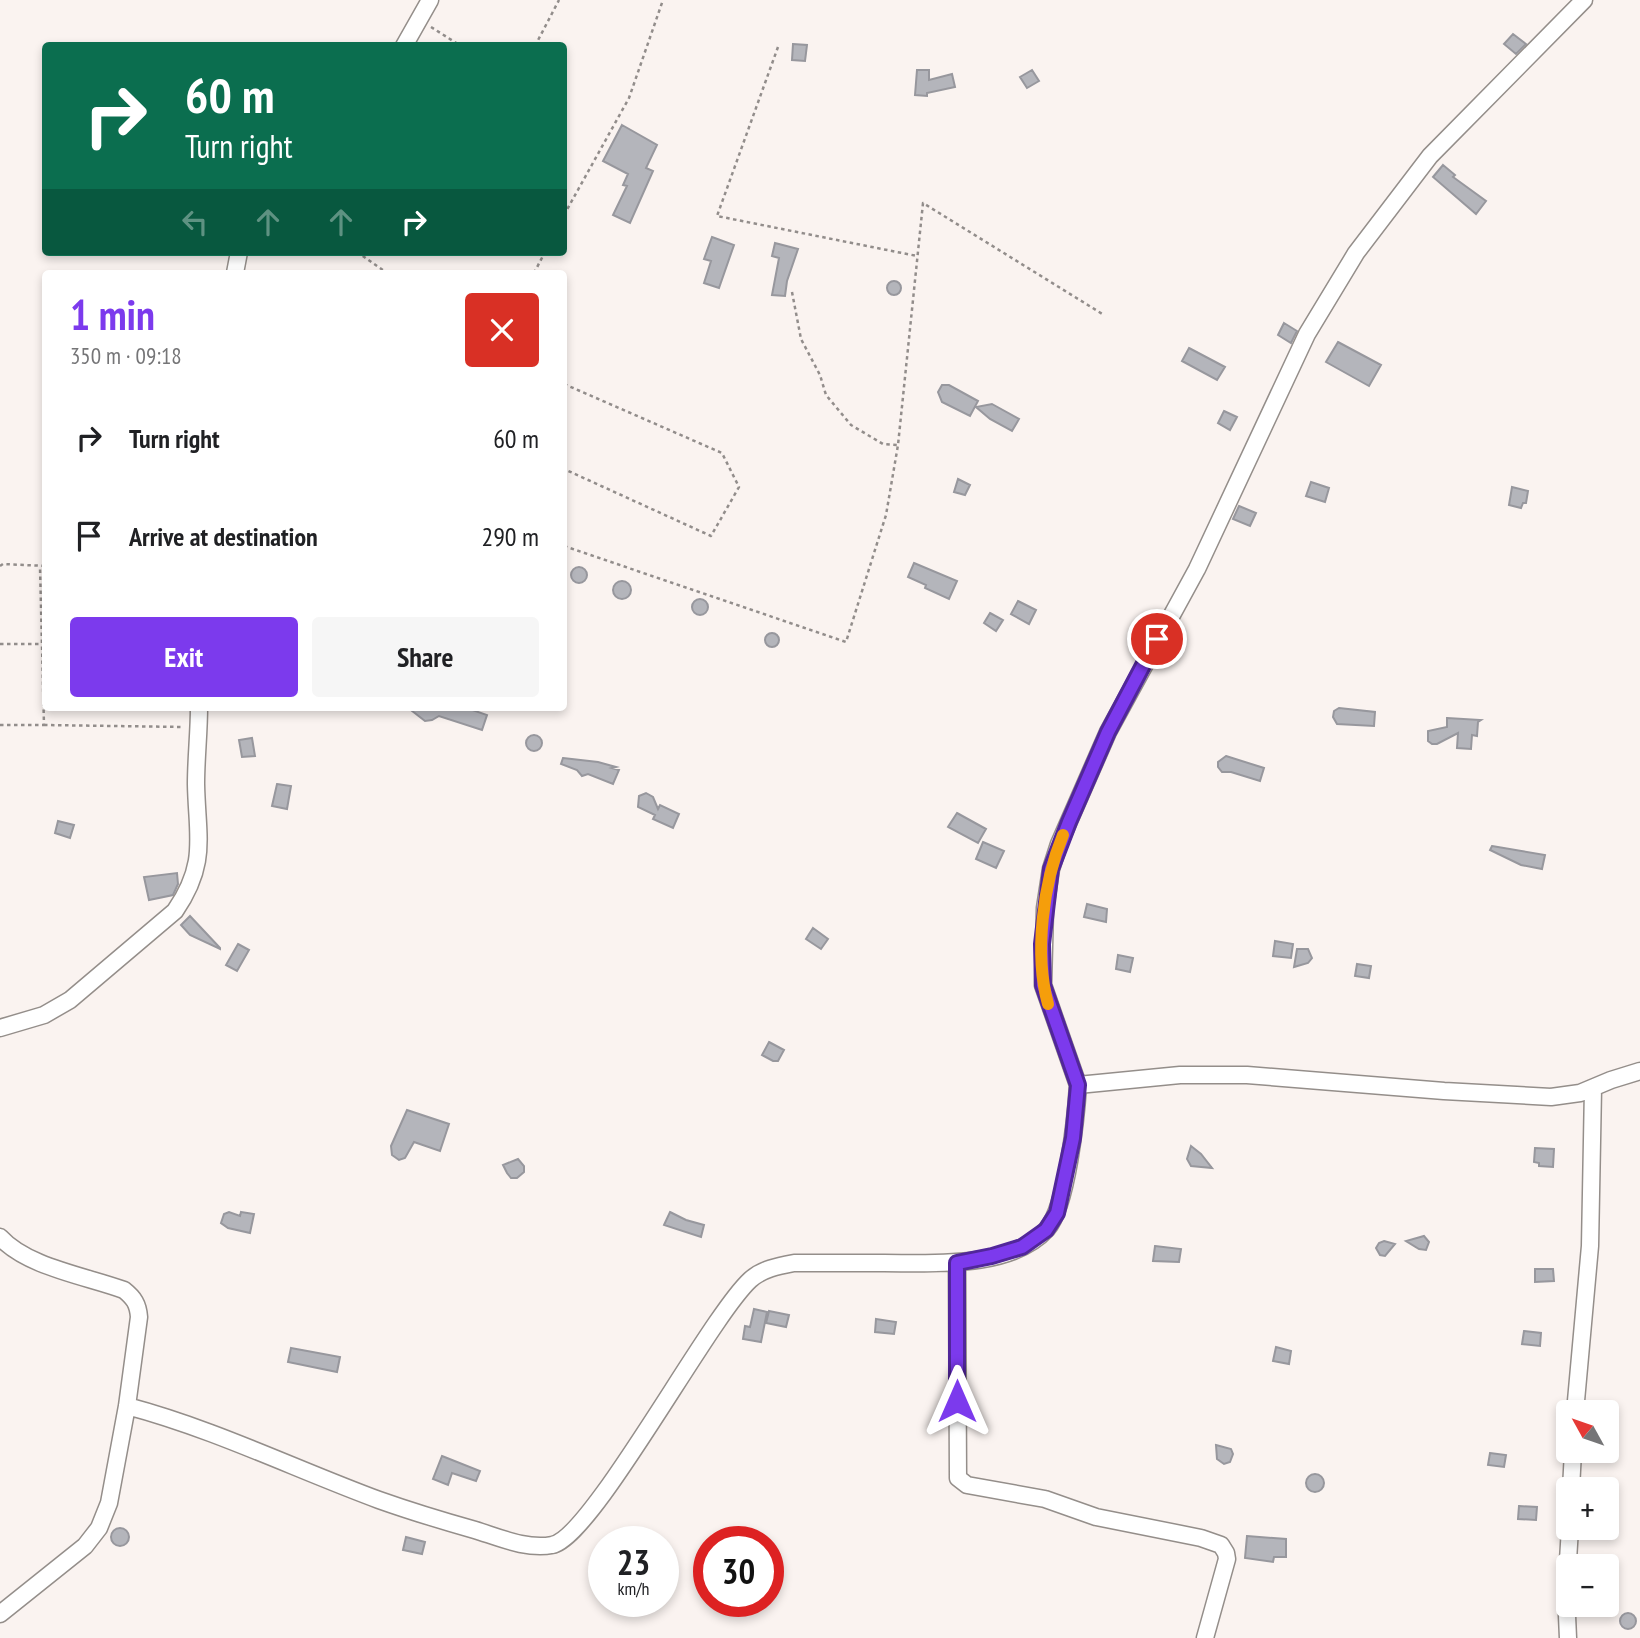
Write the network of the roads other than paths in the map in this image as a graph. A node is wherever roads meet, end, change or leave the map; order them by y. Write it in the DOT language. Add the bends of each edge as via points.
graph roads {
  1 [pos="430,0"];
  2 [pos="1584,0"];
  3 [pos="406,42"];
  4 [pos="199,711"];
  5 [pos="0,1028"];
  6 [pos="1640,1071"];
  7 [pos="1078,1085"];
  8 [pos="1593,1088"];
  9 [pos="0,1237"];
  10 [pos="957,1263"];
  11 [pos="1577,1400"];
  12 [pos="127,1406"];
  13 [pos="1569,1540"];
  14 [pos="0,1614"];
  15 [pos="1205,1638"];
  16 [pos="1568,1638"];
  1 -- 3 [label="street"];
  2 -- 7 [label="street" via="1430,156 1356,253 1307,334 1197,569 1108,732 1059,844 1045,908 1043,985"];
  4 -- 5 [label="street" via="196,783 200,847 183,899 175,911 70,1000 44,1015"];
  6 -- 8 [label="street"];
  7 -- 8 [label="street" via="1180,1075 1247,1075 1551,1097"];
  7 -- 10 [label="street" via="1073,1138 1057,1213 1046,1230 1022,1247"];
  8 -- 11 [label="street" via="1590,1246"];
  9 -- 12 [label="street" via="9,1247 40,1262 132,1296 139,1317"];
  10 -- 12 [label="street" via="794,1263 772,1267 751,1279 595,1504 555,1545 520,1543 380,1500 174,1418"];
  10 -- 15 [label="street" via="958,1478 967,1485 1045,1499 1096,1517 1221,1545 1227,1559"];
  12 -- 14 [label="street" via="99,1528 85,1546"];
  13 -- 16 [label="street"];
}
